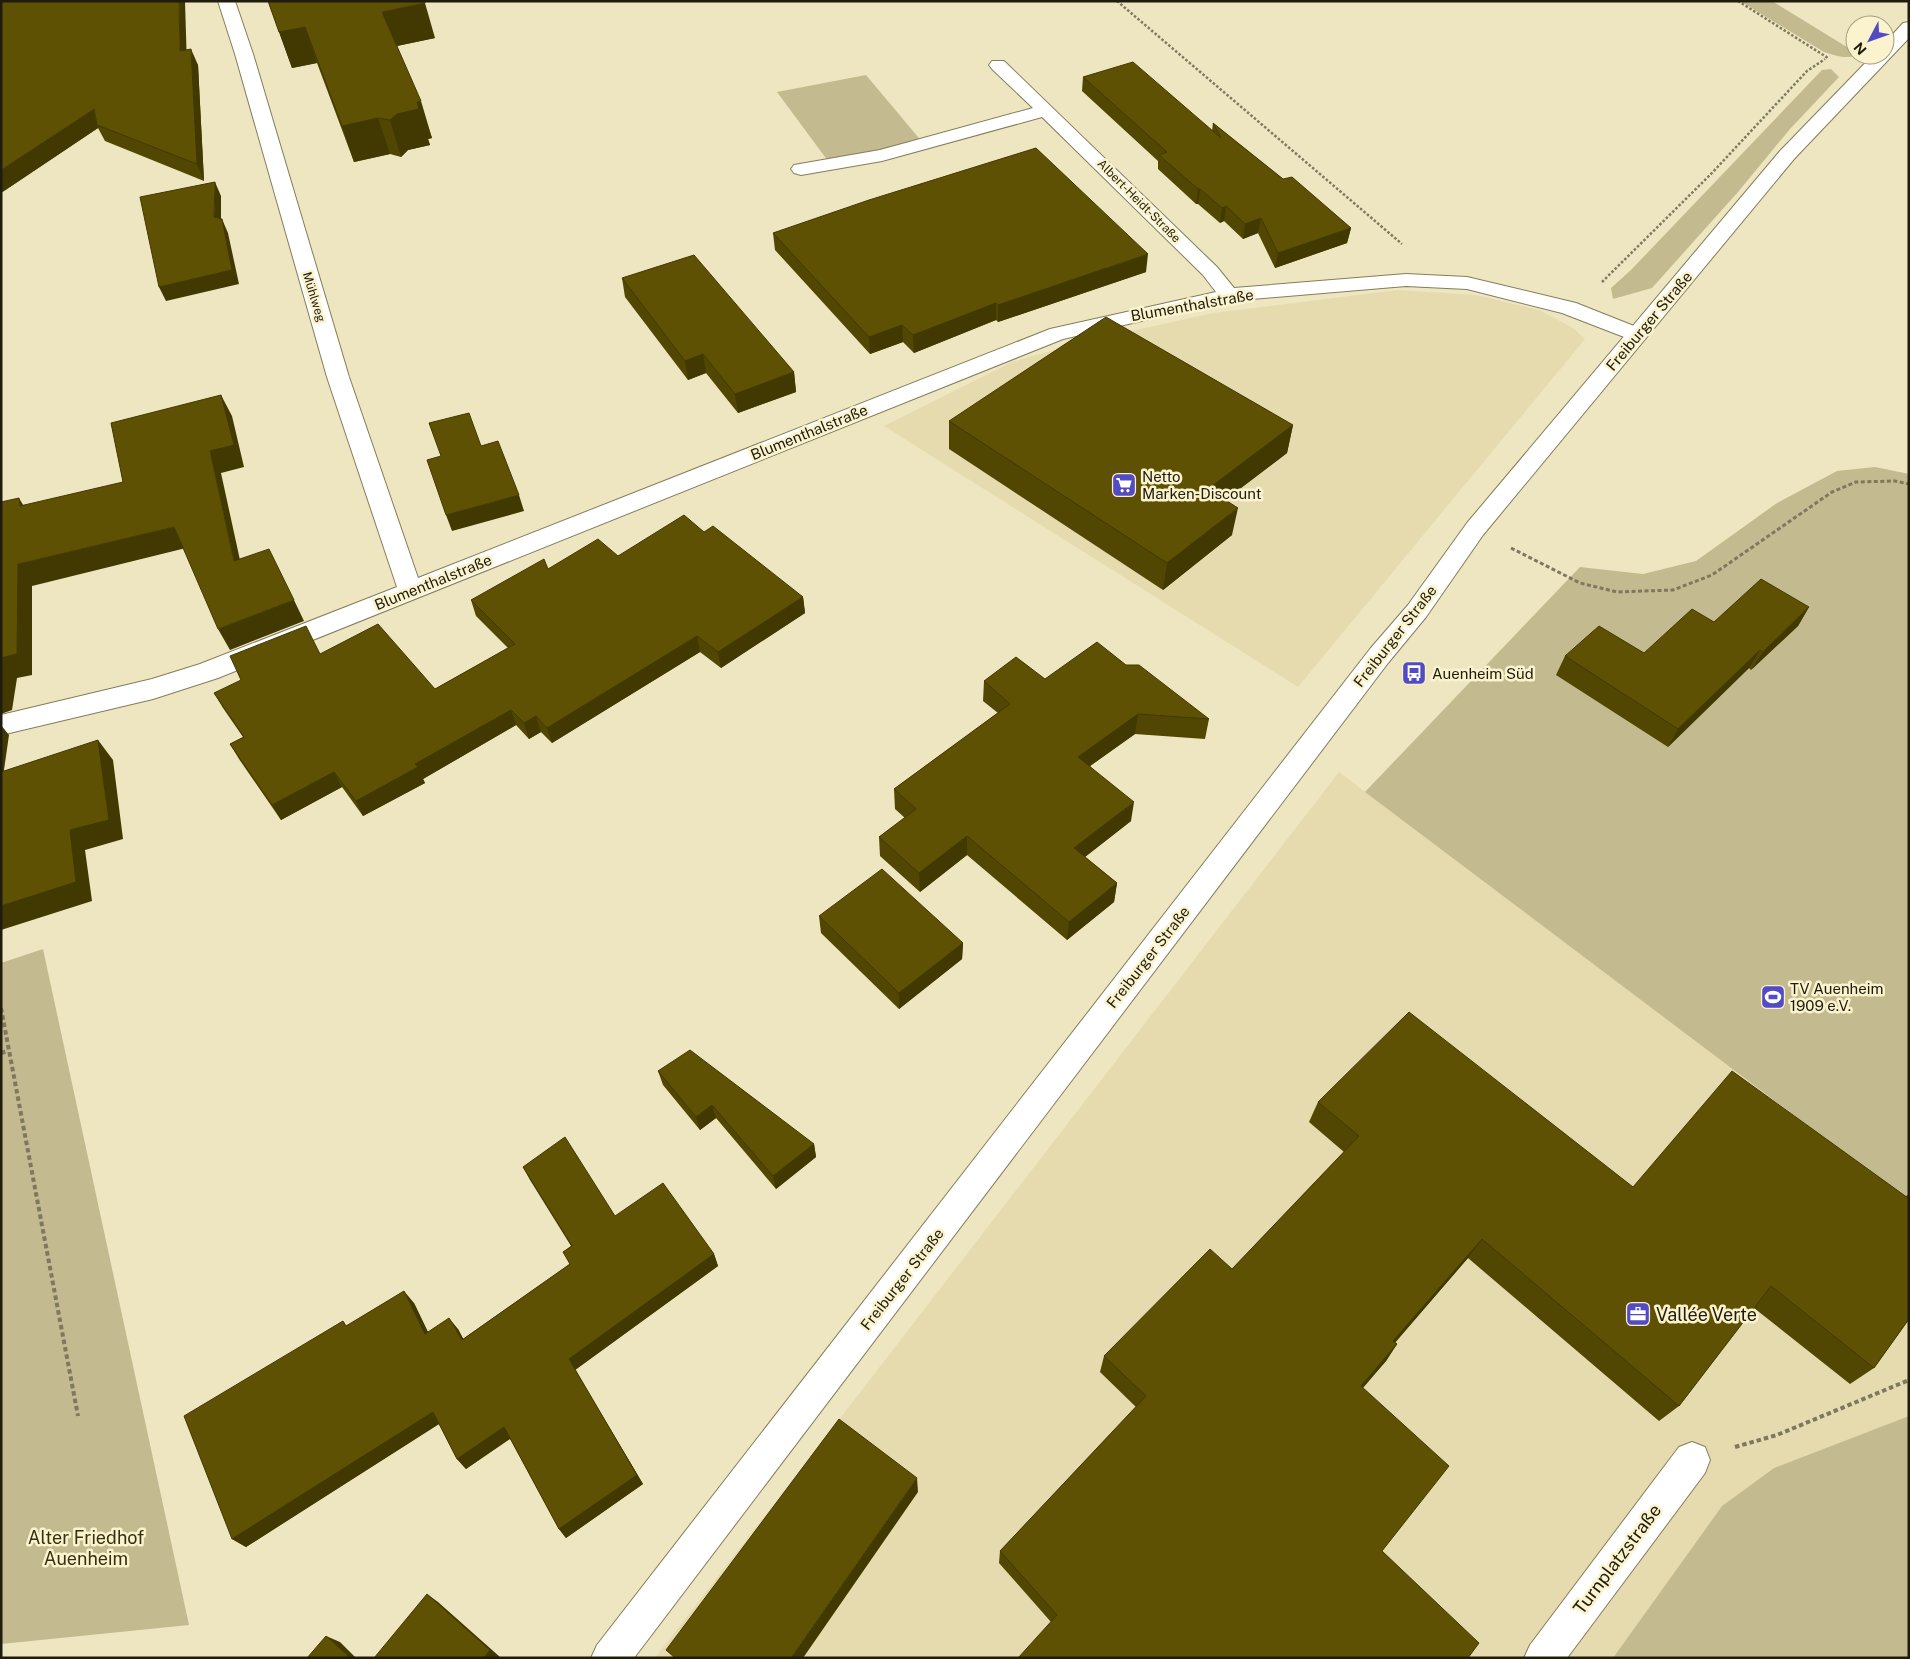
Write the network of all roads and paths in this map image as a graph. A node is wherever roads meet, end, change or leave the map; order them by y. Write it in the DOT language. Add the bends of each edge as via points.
graph roads {
  1 [pos="226,1"];
  2 [pos="1117,1"];
  3 [pos="1738,1"];
  4 [pos="1909,27"];
  5 [pos="1895,42"];
  6 [pos="1828,58"];
  7 [pos="998,65"];
  8 [pos="1874,65"];
  9 [pos="1868,72"];
  10 [pos="1046,110"];
  11 [pos="801,169"];
  12 [pos="1406,280"];
  13 [pos="1229,295"];
  14 [pos="1569,308"];
  15 [pos="1637,335"];
  16 [pos="1909,484"];
  17 [pos="1475,529"];
  18 [pos="412,591"];
  19 [pos="1,725"];
  20 [pos="1,1008"];
  21 [pos="8,1051"];
  22 [pos="1,1053"];
  23 [pos="1909,1380"];
  24 [pos="78,1416"];
  25 [pos="1692,1460"];
  26 [pos="610,1658"];
  27 [pos="1543,1658"];
  1 -- 18 [label="street, Mühlweg" via="338,377"];
  2 -- 12 [label="path" via="1417,256"];
  3 -- 6 [label="path"];
  4 -- 5 [label="street, Freiburger Straße"];
  6 -- 9 [label="path"];
  6 -- 14 [label="path" via="1807,71 1677,208 1603,281"];
  7 -- 10 [label="street, Albert-Heidt-Straße"];
  8 -- 9 [label="street, Freiburger Straße"];
  9 -- 15 [label="street, Freiburger Straße" via="1787,155"];
  10 -- 11 [label="street" via="882,155"];
  10 -- 13 [label="street, Albert-Heidt-Straße" via="1210,271"];
  12 -- 13 [label="street, Blumenthalstraße"];
  12 -- 14 [label="street, Blumenthalstraße" via="1467,283"];
  13 -- 18 [label="street, Blumenthalstraße" via="1057,334"];
  14 -- 15 [label="street, Blumenthalstraße"];
  15 -- 17 [label="street, Freiburger Straße"];
  16 -- 17 [label="path" via="1856,482 1832,492 1712,575 1673,590 1617,592 1580,583"];
  17 -- 26 [label="street, Freiburger Straße" via="1417,611 1379,656"];
  18 -- 19 [label="street, Blumenthalstraße" via="209,671 153,689"];
  20 -- 21 [label="path"];
  21 -- 22 [label="path"];
  21 -- 24 [label="path"];
  23 -- 25 [label="path" via="1777,1435"];
  25 -- 27 [label="street, Turnplatzstraße"];
}
